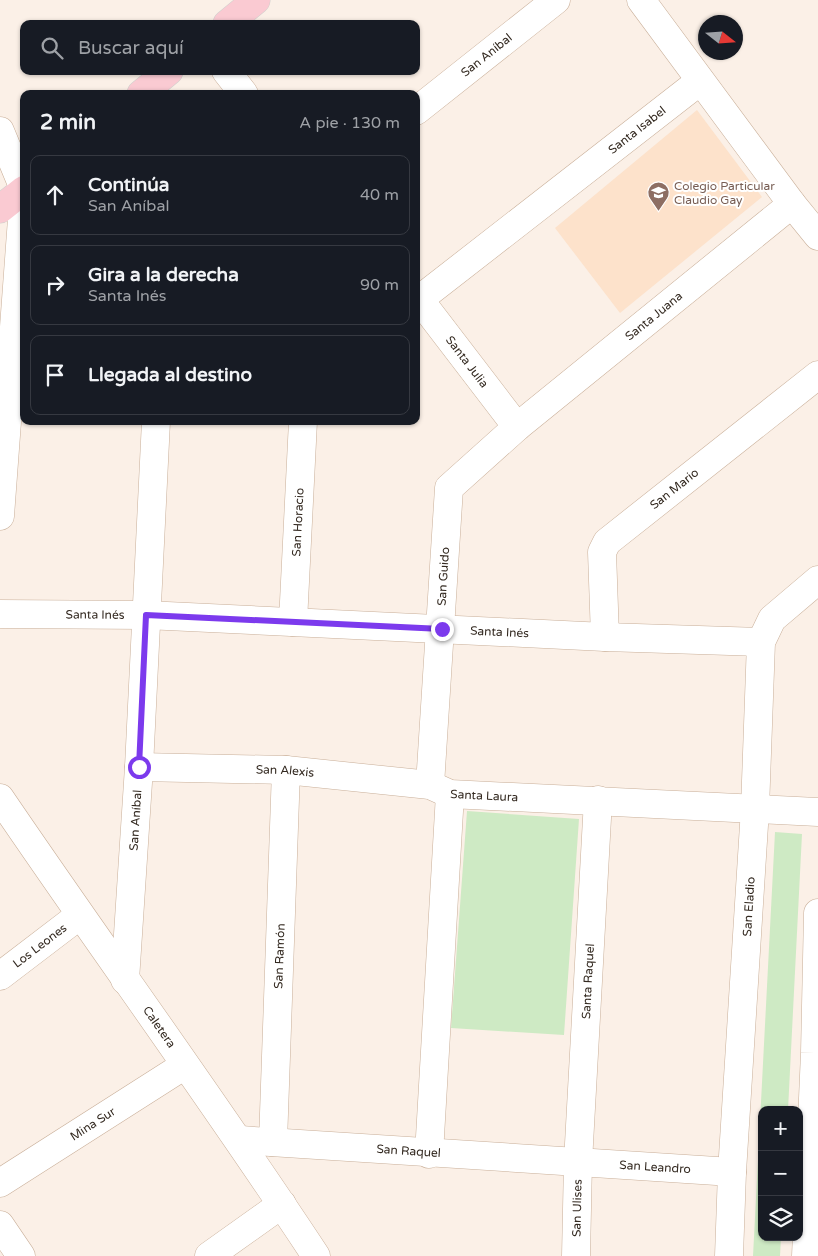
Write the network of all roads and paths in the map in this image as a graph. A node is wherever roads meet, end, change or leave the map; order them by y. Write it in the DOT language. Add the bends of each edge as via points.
graph roads {
  1 [pos="256,0"];
  2 [pos="556,0"];
  3 [pos="641,0"];
  4 [pos="232,20"];
  5 [pos="164,75"];
  6 [pos="229,75"];
  7 [pos="700,81"];
  8 [pos="147,90"];
  9 [pos="241,90"];
  10 [pos="420,108"];
  11 [pos="0,131"];
  12 [pos="20,180"];
  13 [pos="20,193"];
  14 [pos="792,204"];
  15 [pos="0,209"];
  16 [pos="818,236"];
  17 [pos="20,244"];
  18 [pos="420,297"];
  19 [pos="420,303"];
  20 [pos="818,375"];
  21 [pos="156,425"];
  22 [pos="303,425"];
  23 [pos="517,428"];
  24 [pos="0,516"];
  25 [pos="818,580"];
  26 [pos="0,614"];
  27 [pos="146,615"];
  28 [pos="293,622"];
  29 [pos="442,629"];
  30 [pos="605,637"];
  31 [pos="761,642"];
  32 [pos="139,767"];
  33 [pos="286,770"];
  34 [pos="440,789"];
  35 [pos="0,798"];
  36 [pos="598,800"];
  37 [pos="755,809"];
  38 [pos="818,812"];
  39 [pos="818,914"];
  40 [pos="80,915"];
  41 [pos="0,976"];
  42 [pos="125,980"];
  43 [pos="185,1065"];
  44 [pos="816,1080"];
  45 [pos="240,1140"];
  46 [pos="273,1142"];
  47 [pos="429,1154"];
  48 [pos="578,1162"];
  49 [pos="732,1172"];
  50 [pos="0,1183"];
  51 [pos="282,1204"];
  52 [pos="0,1225"];
  53 [pos="20,1256"];
  54 [pos="210,1256"];
  55 [pos="316,1256"];
  56 [pos="576,1256"];
  57 [pos="729,1256"];
  58 [pos="806,1256"];
  1 -- 4 [label="main road"];
  2 -- 10 [label="street, San Aníbal"];
  3 -- 7 [label="street"];
  5 -- 8 [label="main road"];
  6 -- 9 [label="street"];
  7 -- 14 [label="street"];
  7 -- 18 [label="street, Santa Isabel"];
  11 -- 12 [label="street"];
  13 -- 15 [label="main road"];
  14 -- 16 [label="street"];
  14 -- 23 [label="street, Santa Juana"];
  17 -- 24 [label="street"];
  19 -- 23 [label="street, Santa Julia"];
  20 -- 30 [label="street, San Mario" via="607,542 602,552"];
  21 -- 27 [label="street, San Aníbal"];
  22 -- 28 [label="street, San Horacio"];
  23 -- 29 [label="street, San Guido" via="449,488"];
  25 -- 31 [label="street, San Eladio" via="772,619"];
  26 -- 27 [label="street, Santa Inés"];
  27 -- 28 [label="street, Santa Inés"];
  27 -- 32 [label="street, San Aníbal"];
  28 -- 29 [label="street, Santa Inés"];
  29 -- 30 [label="street, Santa Inés"];
  29 -- 34 [label="street, San Guido"];
  30 -- 31 [label="street, Santa Inés"];
  31 -- 37 [label="street, San Eladio"];
  32 -- 33 [label="street, San Alexis"];
  32 -- 42 [label="street, San Aníbal"];
  33 -- 34 [label="street, San Alexis"];
  33 -- 46 [label="street, San Ramón"];
  34 -- 36 [label="street, Santa Laura"];
  34 -- 47 [label="street, Santa Laura"];
  35 -- 40 [label="street, Caletera"];
  36 -- 37 [label="street, Santa Laura"];
  36 -- 48 [label="street, Santa Raquel"];
  37 -- 38 [label="street, Santa Laura"];
  37 -- 49 [label="street, San Eladio"];
  39 -- 44 [label="street"];
  40 -- 41 [label="street, Los Leones"];
  40 -- 42 [label="street, Caletera"];
  42 -- 43 [label="street, Caletera"];
  43 -- 45 [label="street, Caletera"];
  43 -- 50 [label="street, Mina Sur"];
  44 -- 58 [label="street"];
  45 -- 46 [label="street, San Raquel"];
  45 -- 51 [label="street, Caletera"];
  46 -- 47 [label="street, San Raquel"];
  47 -- 48 [label="street, San Raquel"];
  48 -- 49 [label="street, San Leandro"];
  48 -- 56 [label="street, San Ulises"];
  49 -- 57 [label="street, San Eladio"];
  51 -- 54 [label="street"];
  51 -- 55 [label="street, Caletera"];
  52 -- 53 [label="street"];
}
